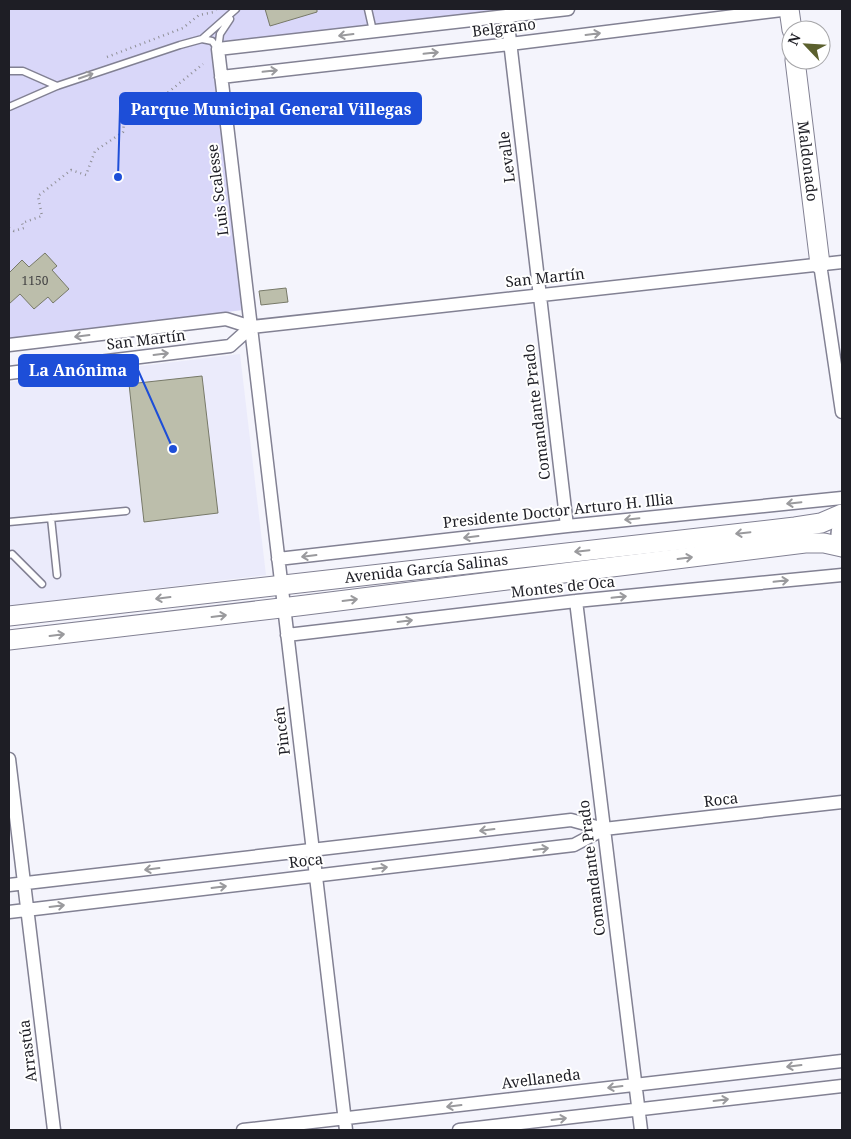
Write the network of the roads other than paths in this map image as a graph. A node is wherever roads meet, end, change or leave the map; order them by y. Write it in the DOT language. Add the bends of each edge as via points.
graph roads {
  1 [pos="368,9"];
  2 [pos="568,9"];
  3 [pos="789,9"];
  4 [pos="235,10"];
  5 [pos="507,16"];
  6 [pos="373,31"];
  7 [pos="202,39"];
  8 [pos="510,44"];
  9 [pos="218,50"];
  10 [pos="796,70"];
  11 [pos="9,71"];
  12 [pos="221,77"];
  13 [pos="57,86"];
  14 [pos="9,107"];
  15 [pos="842,262"];
  16 [pos="820,264"];
  17 [pos="540,295"];
  18 [pos="251,327"];
  19 [pos="9,345"];
  20 [pos="9,373"];
  21 [pos="842,412"];
  22 [pos="842,498"];
  23 [pos="126,511"];
  24 [pos="842,514"];
  25 [pos="51,518"];
  26 [pos="842,519"];
  27 [pos="9,522"];
  28 [pos="567,526"];
  29 [pos="841,548"];
  30 [pos="9,555"];
  31 [pos="278,559"];
  32 [pos="58,575"];
  33 [pos="842,575"];
  34 [pos="42,584"];
  35 [pos="281,584"];
  36 [pos="576,601"];
  37 [pos="284,608"];
  38 [pos="9,616"];
  39 [pos="288,635"];
  40 [pos="9,640"];
  41 [pos="9,759"];
  42 [pos="842,802"];
  43 [pos="604,829"];
  44 [pos="313,850"];
  45 [pos="316,876"];
  46 [pos="24,884"];
  47 [pos="9,886"];
  48 [pos="27,910"];
  49 [pos="9,912"];
  50 [pos="842,1061"];
  51 [pos="635,1085"];
  52 [pos="842,1086"];
  53 [pos="638,1109"];
  54 [pos="346,1124"];
  55 [pos="54,1130"];
  56 [pos="243,1130"];
  57 [pos="459,1130"];
  58 [pos="641,1130"];
  1 -- 6 [label="lane"];
  2 -- 5 [label="street, Belgrano"];
  8 -- 3 [label="street, Belgrano, one-way"];
  4 -- 7 [label="lane"];
  4 -- 9 [label="lane" via="220,34"];
  5 -- 6 [label="street, Belgrano"];
  5 -- 8 [label="street, Levalle"];
  6 -- 9 [label="street, Belgrano, one-way"];
  7 -- 9 [label="lane" via="212,42"];
  13 -- 7 [label="lane, one-way"];
  12 -- 8 [label="street, Belgrano, one-way"];
  8 -- 17 [label="street, Levalle"];
  9 -- 12 [label="street, Luis Scalesse"];
  10 -- 16 [label="main road, Maldonado"];
  11 -- 13 [label="lane" via="23,71"];
  12 -- 18 [label="street, Luis Scalesse"];
  13 -- 14 [label="lane"];
  15 -- 16 [label="street, San Martín"];
  16 -- 17 [label="street, San Martín"];
  16 -- 21 [label="street"];
  17 -- 18 [label="street, San Martín"];
  17 -- 28 [label="street, Comandante Prado"];
  18 -- 19 [label="street, San Martín, one-way" via="226,319"];
  20 -- 18 [label="street, San Martín, one-way" via="230,346"];
  18 -- 31 [label="street, Pincén"];
  22 -- 28 [label="street, Presidente Doctor Arturo H. Illia, one-way"];
  23 -- 25 [label="lane"];
  24 -- 35 [label="main road, Avenida García Salinas, one-way" via="821,523 795,527"];
  25 -- 27 [label="lane"];
  25 -- 32 [label="lane"];
  26 -- 29 [label="street" via="836,536"];
  28 -- 31 [label="street, Presidente Doctor Arturo H. Illia, one-way"];
  37 -- 29 [label="main road, Avenida García Salinas, one-way" via="805,543 824,543"];
  30 -- 34 [label="lane" via="12,554"];
  31 -- 35 [label="street, Pincén"];
  36 -- 33 [label="street, Montes de Oca, one-way"];
  35 -- 37 [label="street, Pincén"];
  35 -- 38 [label="main road, Avenida García Salinas, one-way"];
  39 -- 36 [label="street, Montes de Oca, one-way"];
  36 -- 43 [label="street, Comandante Prado"];
  37 -- 39 [label="street, Pincén"];
  40 -- 37 [label="main road, Avenida García Salinas, one-way"];
  39 -- 44 [label="street, Pincén"];
  41 -- 46 [label="street, Arrastúa"];
  42 -- 43 [label="street, Roca"];
  43 -- 44 [label="street, Roca, one-way" via="571,820"];
  45 -- 43 [label="street, Roca, one-way" via="574,845"];
  43 -- 51 [label="street, Comandante Prado"];
  44 -- 45 [label="street, Pincén"];
  44 -- 46 [label="street, Roca, one-way"];
  48 -- 45 [label="street, Roca, one-way"];
  45 -- 54 [label="street, Pincén"];
  46 -- 47 [label="street, Roca"];
  46 -- 48 [label="street, Arrastúa"];
  48 -- 49 [label="street, Roca"];
  48 -- 55 [label="street, Arrastúa"];
  50 -- 51 [label="street, Avellaneda, one-way"];
  51 -- 53 [label="street, Comandante Prado"];
  51 -- 54 [label="street, Avellaneda, one-way"];
  53 -- 52 [label="street, one-way"];
  57 -- 53 [label="street, one-way"];
  53 -- 58 [label="street, Comandante Prado"];
  54 -- 56 [label="street, Avellaneda"];
}
